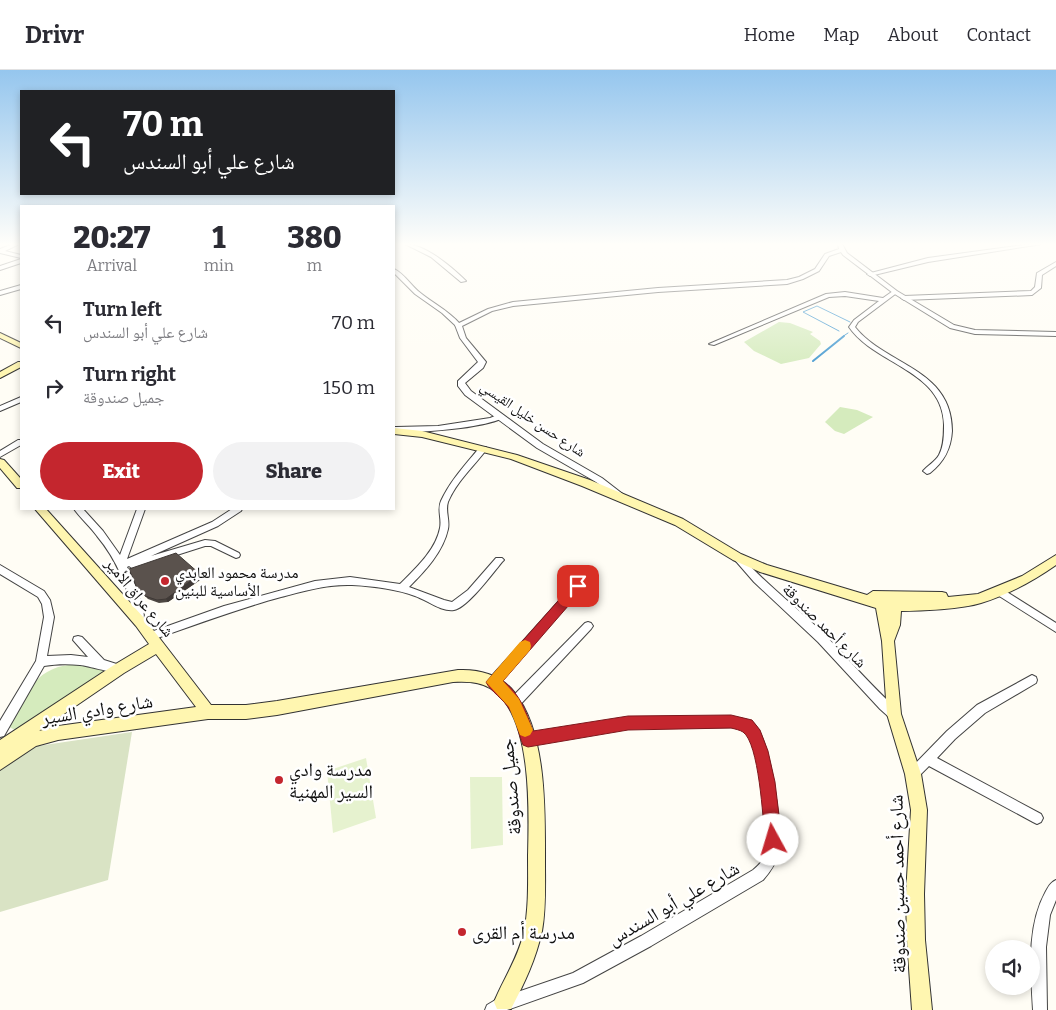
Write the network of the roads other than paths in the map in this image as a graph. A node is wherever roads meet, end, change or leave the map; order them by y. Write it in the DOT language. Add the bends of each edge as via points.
graph roads {
  1 [pos="18,288"];
  2 [pos="413,288"];
  3 [pos="690,288"];
  4 [pos="889,288"];
  5 [pos="1038,288"];
  6 [pos="895,292"];
  7 [pos="0,293"];
  8 [pos="904,298"];
  9 [pos="883,300"];
  10 [pos="458,324"];
  11 [pos="1056,334"];
  12 [pos="0,335"];
  13 [pos="712,344"];
  14 [pos="20,345"];
  15 [pos="20,365"];
  16 [pos="0,375"];
  17 [pos="20,399"];
  18 [pos="0,409"];
  19 [pos="500,416"];
  20 [pos="395,429"];
  21 [pos="20,443"];
  22 [pos="483,449"];
  23 [pos="0,454"];
  24 [pos="0,462"];
  25 [pos="927,471"];
  26 [pos="20,484"];
  27 [pos="624,499"];
  28 [pos="41,510"];
  29 [pos="79,510"];
  30 [pos="141,510"];
  31 [pos="236,510"];
  32 [pos="236,555"];
  33 [pos="737,557"];
  34 [pos="1056,559"];
  35 [pos="499,560"];
  36 [pos="122,566"];
  37 [pos="0,569"];
  38 [pos="578,586"];
  39 [pos="401,589"];
  40 [pos="999,591"];
  41 [pos="887,601"];
  42 [pos="140,622"];
  43 [pos="588,626"];
  44 [pos="1056,628"];
  45 [pos="78,640"];
  46 [pos="155,641"];
  47 [pos="41,662"];
  48 [pos="100,662"];
  49 [pos="119,669"];
  50 [pos="1032,680"];
  51 [pos="493,682"];
  52 [pos="514,703"];
  53 [pos="208,712"];
  54 [pos="53,713"];
  55 [pos="894,714"];
  56 [pos="0,732"];
  57 [pos="58,733"];
  58 [pos="528,740"];
  59 [pos="0,749"];
  60 [pos="928,759"];
  61 [pos="0,762"];
  62 [pos="913,774"];
  63 [pos="1037,818"];
  64 [pos="1056,887"];
  65 [pos="499,1008"];
  66 [pos="922,1010"];
  67 [pos="1040,1010"];
  1 -- 7 [label="street"];
  2 -- 10 [label="street, شارع حسن خليل القيسي"];
  3 -- 10 [label="street" via="514,304"];
  4 -- 6 [label="street"];
  5 -- 8 [label="street" via="1032,293"];
  6 -- 8 [label="street"];
  6 -- 9 [label="street"];
  8 -- 11 [label="street" via="942,322 962,330"];
  9 -- 13 [label="street" via="845,294 828,295"];
  9 -- 25 [label="street" via="852,327 875,348 938,392 949,423 948,436 943,458"];
  10 -- 19 [label="street, شارع حسن خليل القيسي" via="463,338 482,362 462,382 462,386 473,398"];
  12 -- 14 [label="main road"];
  15 -- 16 [label="main road"];
  17 -- 18 [label="street"];
  19 -- 20 [label="street" via="494,420 438,428"];
  19 -- 27 [label="street, شارع حسن خليل القيسي" via="540,446"];
  20 -- 22 [label="main road, شارع حسن خليل القيسي"];
  21 -- 23 [label="street"];
  22 -- 27 [label="main road, شارع حسن خليل القيسي" via="586,482"];
  22 -- 39 [label="street" via="446,500 443,509 445,526 437,544"];
  24 -- 26 [label="main road"];
  27 -- 33 [label="main road, شارع حسن خليل القيسي" via="679,522"];
  28 -- 42 [label="main road, شارع عراق الأمير"];
  29 -- 36 [label="street" via="99,531"];
  30 -- 36 [label="street"];
  31 -- 36 [label="street" via="215,524"];
  32 -- 36 [label="street" via="212,543 205,543"];
  33 -- 41 [label="main road, شارع حسن خليل القيسي" via="788,577"];
  33 -- 55 [label="street, شارع أحمد صندوقة"];
  34 -- 40 [label="main road, شارع حسن خليل القيسي" via="1026,579"];
  35 -- 39 [label="street" via="472,593 454,606"];
  36 -- 42 [label="street" via="138,602"];
  37 -- 47 [label="street" via="45,598 49,617"];
  38 -- 51 [label="street"];
  39 -- 46 [label="street" via="348,581 312,586 203,616"];
  40 -- 41 [label="main road, شارع حسن خليل القيسي" via="979,599 916,606"];
  40 -- 44 [label="street"];
  41 -- 55 [label="main road, شارع أحمد حسين صندوقة" via="894,627 888,641"];
  42 -- 46 [label="main road, شارع عراق الأمير"];
  43 -- 52 [label="street"];
  45 -- 48 [label="street"];
  46 -- 49 [label="main road, شارع وادي السير"];
  46 -- 53 [label="main road, شارع عراق الأمير"];
  47 -- 48 [label="street"];
  47 -- 56 [label="street"];
  48 -- 49 [label="street"];
  49 -- 54 [label="main road, شارع وادي السير"];
  50 -- 60 [label="street" via="981,709"];
  51 -- 52 [label="main road, جميل صندوقة"];
  51 -- 53 [label="main road" via="480,677 453,676 277,708"];
  52 -- 58 [label="main road, جميل صندوقة"];
  53 -- 57 [label="main road, شارع وادي السير"];
  54 -- 57 [label="main road" via="49,726"];
  54 -- 59 [label="main road, شارع وادي السير"];
  55 -- 62 [label="main road, شارع أحمد حسين صندوقة"];
  57 -- 61 [label="main road, شارع وادي السير" via="32,740"];
  58 -- 65 [label="main road, جميل صندوقة" via="534,805 535,923 526,960"];
  58 -- 65 [label="street, شارع علي أبو السندس" via="628,723 731,722 747,725 755,735 767,782 772,851 768,863 758,875 628,951 575,979"];
  60 -- 62 [label="street"];
  60 -- 63 [label="street"];
  62 -- 66 [label="main road, شارع أحمد حسين صندوقة" via="919,810 915,894"];
  64 -- 67 [label="street" via="1041,923"];
}
